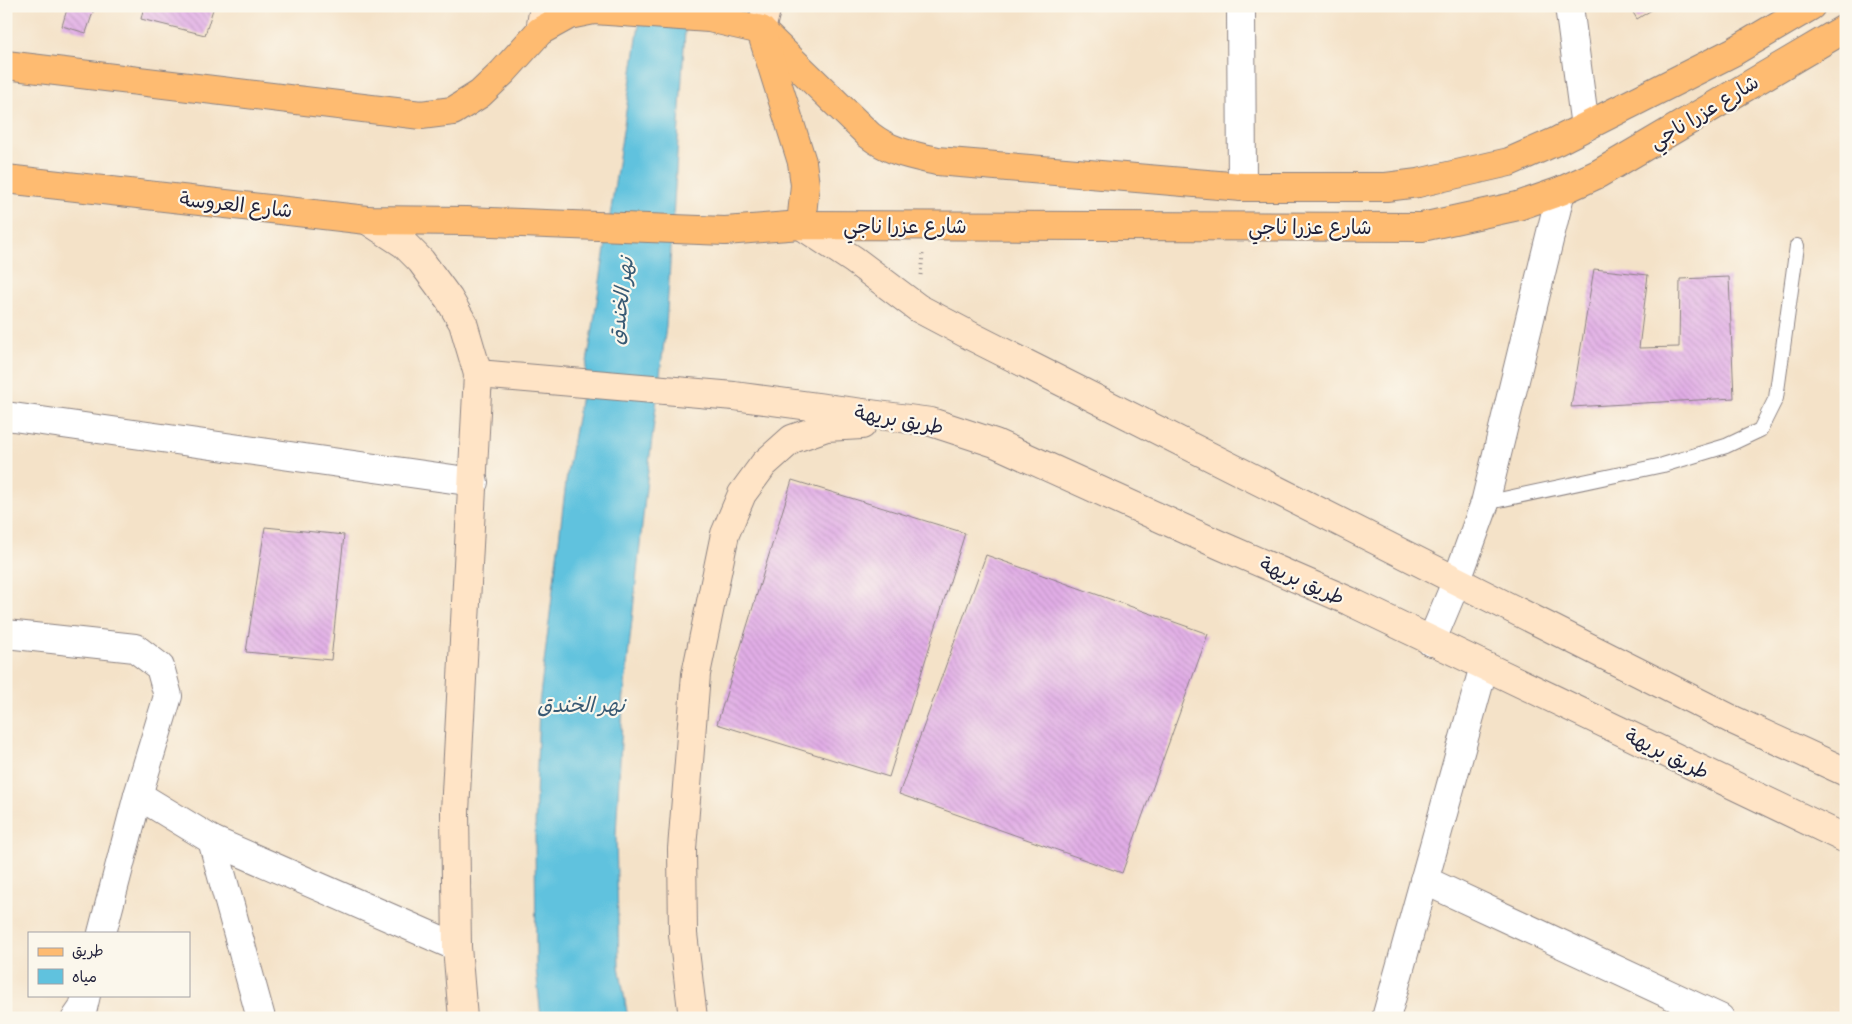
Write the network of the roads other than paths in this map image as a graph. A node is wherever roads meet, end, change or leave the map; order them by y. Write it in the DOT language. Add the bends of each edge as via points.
graph roads {
  1 [pos="1241,6"];
  2 [pos="1569,6"];
  3 [pos="1811,6"];
  4 [pos="764,18"];
  5 [pos="542,19"];
  6 [pos="1846,28"];
  7 [pos="6,66"];
  8 [pos="1585,127"];
  9 [pos="6,179"];
  10 [pos="1242,187"];
  11 [pos="1561,191"];
  12 [pos="368,220"];
  13 [pos="467,221"];
  14 [pos="801,225"];
  15 [pos="1797,246"];
  16 [pos="478,374"];
  17 [pos="6,416"];
  18 [pos="932,422"];
  19 [pos="474,482"];
  20 [pos="1485,503"];
  21 [pos="1457,580"];
  22 [pos="6,634"];
  23 [pos="1431,642"];
  24 [pos="1484,666"];
  25 [pos="1846,772"];
  26 [pos="138,795"];
  27 [pos="1846,839"];
  28 [pos="212,840"];
  29 [pos="1424,880"];
  30 [pos="102,932"];
  31 [pos="457,947"];
  32 [pos="261,1018"];
  33 [pos="462,1018"];
  34 [pos="693,1018"];
  35 [pos="1386,1018"];
  36 [pos="1720,1018"];
  1 -- 10 [label="street"];
  2 -- 8 [label="street"];
  3 -- 8 [label="main road, شارع عزرا ناجي" via="1733,52"];
  4 -- 5 [label="main road" via="709,18 594,10"];
  4 -- 10 [label="main road, شارع عزرا ناجي" via="869,135 902,154 937,161"];
  4 -- 14 [label="main road" via="802,162 805,185"];
  5 -- 7 [label="main road" via="480,94 453,111 421,115"];
  6 -- 11 [label="main road, شارع عزرا ناجي" via="1598,174"];
  8 -- 10 [label="main road, شارع عزرا ناجي" via="1509,162 1418,183 1386,187"];
  9 -- 12 [label="main road, شارع العروسة"];
  11 -- 14 [label="main road, شارع عزرا ناجي" via="1518,206 1422,227"];
  11 -- 20 [label="street"];
  12 -- 13 [label="main road, شارع العروسة"];
  12 -- 16 [label="main road" via="404,244 422,261 462,323"];
  13 -- 14 [label="main road, شارع عزرا ناجي" via="725,231"];
  14 -- 21 [label="main road" via="918,308 1051,378"];
  15 -- 20 [label="lane" via="1776,398 1760,430 1726,446 1663,466"];
  16 -- 18 [label="main road, طريق بريهة" via="734,396"];
  16 -- 19 [label="main road"];
  17 -- 19 [label="street"];
  18 -- 23 [label="main road, طريق بريهة" via="995,443 1349,601"];
  18 -- 34 [label="main road" via="826,427 792,439 764,464 742,494 725,534 696,674 682,849 683,934"];
  19 -- 31 [label="main road" via="456,812"];
  20 -- 21 [label="street"];
  21 -- 23 [label="street"];
  21 -- 25 [label="main road" via="1733,720"];
  22 -- 26 [label="street" via="136,648 160,667 168,696"];
  23 -- 24 [label="main road, طريق بريهة"];
  24 -- 27 [label="main road, طريق بريهة"];
  24 -- 29 [label="street"];
  26 -- 28 [label="street"];
  26 -- 30 [label="street"];
  28 -- 31 [label="street"];
  28 -- 32 [label="street"];
  29 -- 35 [label="street"];
  29 -- 36 [label="street"];
  31 -- 33 [label="main road"];
}
